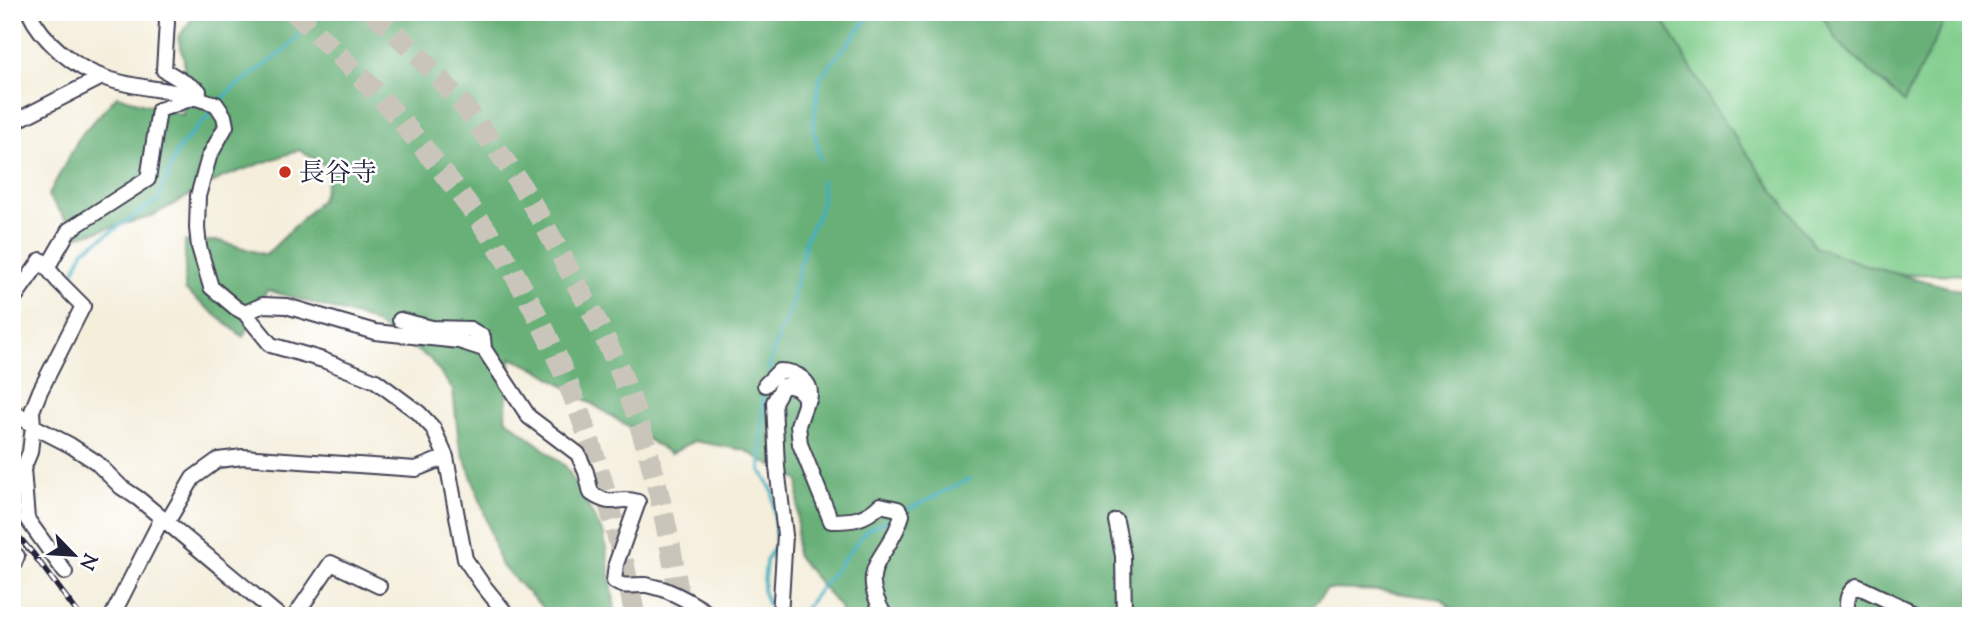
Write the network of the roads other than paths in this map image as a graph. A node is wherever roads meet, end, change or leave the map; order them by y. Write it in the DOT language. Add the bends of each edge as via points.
graph roads {
  1 [pos="29,12"];
  2 [pos="164,12"];
  3 [pos="102,77"];
  4 [pos="193,98"];
  5 [pos="12,123"];
  6 [pos="47,268"];
  7 [pos="12,302"];
  8 [pos="245,313"];
  9 [pos="400,320"];
  10 [pos="484,349"];
  11 [pos="765,385"];
  12 [pos="805,402"];
  13 [pos="12,410"];
  14 [pos="33,426"];
  15 [pos="446,457"];
  16 [pos="161,520"];
  17 [pos="1116,521"];
  18 [pos="65,572"];
  19 [pos="379,586"];
  20 [pos="112,616"];
  21 [pos="278,616"];
  22 [pos="295,616"];
  23 [pos="508,616"];
  24 [pos="712,616"];
  25 [pos="780,616"];
  26 [pos="885,616"];
  27 [pos="1124,616"];
  28 [pos="1847,616"];
  29 [pos="1921,616"];
  1 -- 3 [label="street" via="64,55"];
  2 -- 4 [label="street" via="164,70 199,91"];
  3 -- 4 [label="street"];
  3 -- 5 [label="street"];
  4 -- 6 [label="street" via="159,110 148,179 69,230"];
  4 -- 8 [label="street" via="216,104 226,126 209,157 198,196 199,247 211,287"];
  6 -- 7 [label="street" via="41,260"];
  6 -- 14 [label="street" via="83,306 40,391 32,411"];
  8 -- 10 [label="street" via="263,305 286,306 375,332 459,341"];
  8 -- 15 [label="street" via="271,345 376,381 433,428"];
  9 -- 10 [label="street" via="432,328 470,329 483,337"];
  10 -- 24 [label="street" via="529,416 578,454 591,493 603,502 638,502 614,581 662,589"];
  11 -- 12 [label="street" via="779,371 800,376 809,386"];
  12 -- 25 [label="street" via="805,396 790,386 783,386 774,402 785,535"];
  12 -- 26 [label="street" via="798,425 800,444 831,521 853,521 880,505 898,509 902,515 899,528 875,565 873,588"];
  13 -- 14 [label="street"];
  14 -- 16 [label="street" via="96,462"];
  14 -- 18 [label="street" via="23,469 27,519"];
  15 -- 16 [label="street" via="416,469 243,457 218,460 193,478 169,519"];
  15 -- 23 [label="street" via="465,559"];
  16 -- 20 [label="street"];
  16 -- 21 [label="street"];
  17 -- 27 [label="street" via="1123,556"];
  19 -- 22 [label="street" via="331,563"];
  28 -- 29 [label="street" via="1847,597 1857,586"];
}
